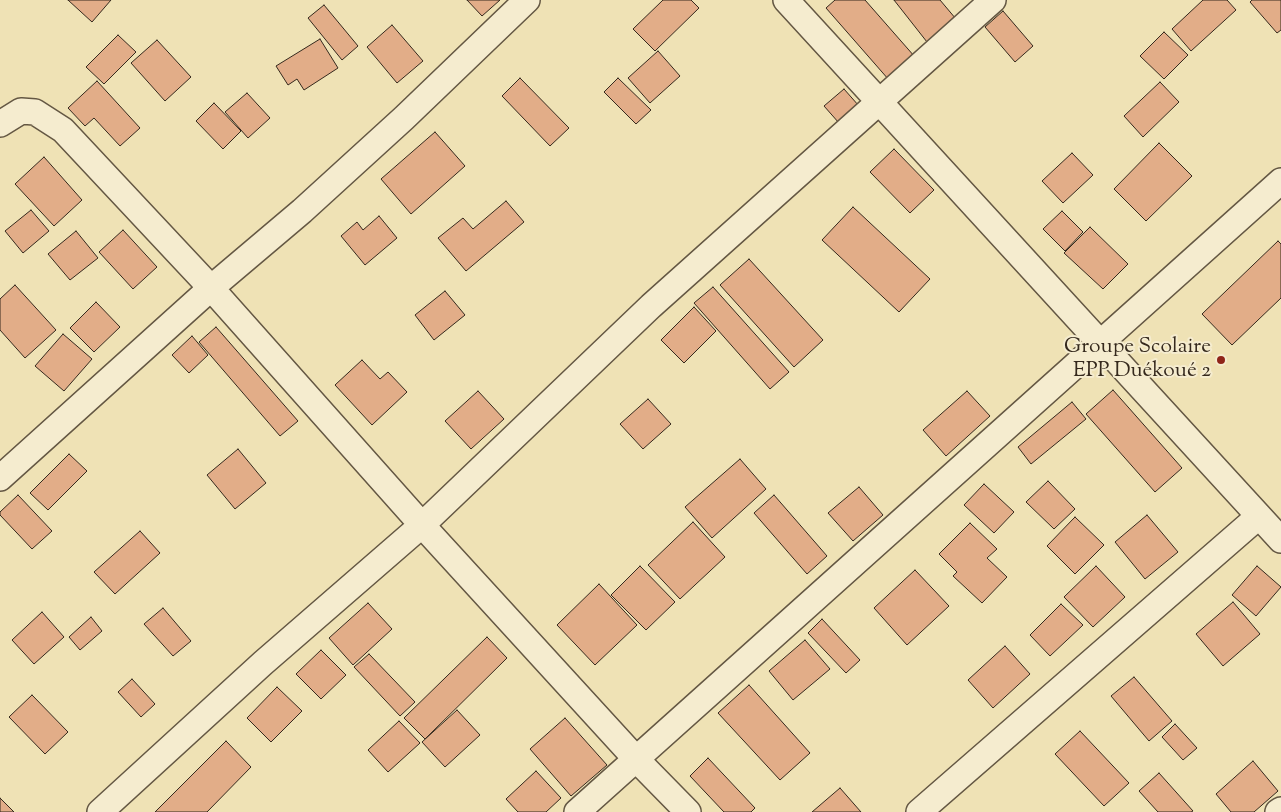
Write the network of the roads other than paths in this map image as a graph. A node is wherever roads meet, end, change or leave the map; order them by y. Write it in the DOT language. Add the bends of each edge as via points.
graph roads {
  1 [pos="526,0"];
  2 [pos="786,0"];
  3 [pos="992,0"];
  4 [pos="880,102"];
  5 [pos="0,124"];
  6 [pos="1281,181"];
  7 [pos="211,288"];
  8 [pos="1100,344"];
  9 [pos="0,478"];
  10 [pos="1259,516"];
  11 [pos="422,525"];
  12 [pos="1281,540"];
  13 [pos="636,759"];
  14 [pos="100,812"];
  15 [pos="577,812"];
  16 [pos="688,812"];
  17 [pos="919,812"];
  1 -- 7 [label="street" via="404,118"];
  2 -- 4 [label="street"];
  3 -- 4 [label="street"];
  4 -- 8 [label="street"];
  4 -- 11 [label="street" via="651,306"];
  5 -- 7 [label="street" via="22,111 35,112 63,130"];
  6 -- 8 [label="street"];
  7 -- 9 [label="street"];
  7 -- 11 [label="street"];
  8 -- 10 [label="street"];
  8 -- 13 [label="street"];
  10 -- 12 [label="street"];
  10 -- 17 [label="street"];
  11 -- 13 [label="street"];
  11 -- 14 [label="street"];
  13 -- 15 [label="street"];
  13 -- 16 [label="street"];
}
